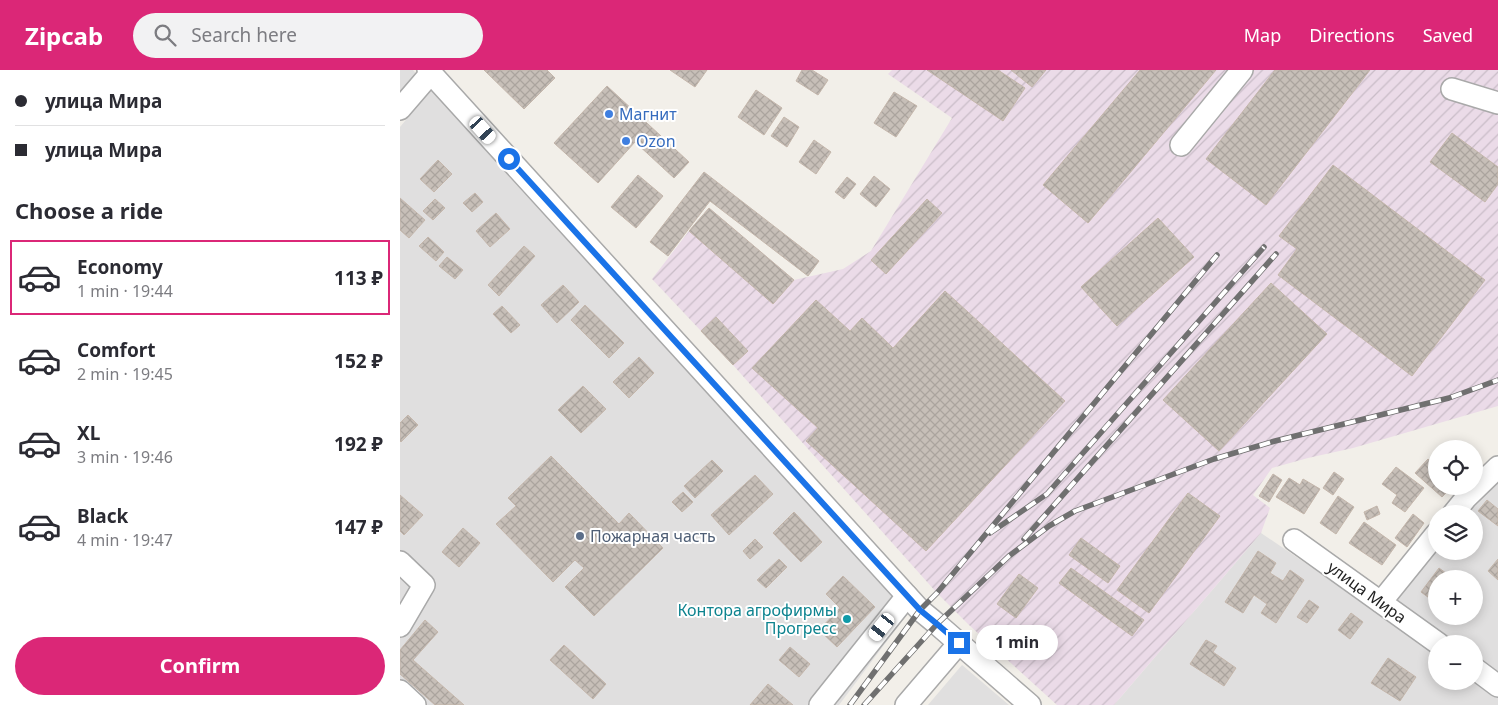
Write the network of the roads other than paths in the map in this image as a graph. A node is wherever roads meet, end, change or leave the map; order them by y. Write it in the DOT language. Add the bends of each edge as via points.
graph roads {
  1 [pos="1242,70"];
  2 [pos="429,71"];
  3 [pos="1452,90"];
  4 [pos="1498,103"];
  5 [pos="400,109"];
  6 [pos="1182,145"];
  7 [pos="1498,467"];
  8 [pos="1460,505"];
  9 [pos="1294,540"];
  10 [pos="1428,544"];
  11 [pos="400,562"];
  12 [pos="907,596"];
  13 [pos="1381,602"];
  14 [pos="400,626"];
  15 [pos="1428,636"];
  16 [pos="959,643"];
  17 [pos="1483,675"];
  18 [pos="1498,686"];
  19 [pos="400,691"];
  20 [pos="415,705"];
  21 [pos="820,705"];
  22 [pos="906,705"];
  23 [pos="1030,705"];
  1 -- 6 [label="street"];
  2 -- 5 [label="street"];
  2 -- 12 [label="street"];
  3 -- 4 [label="street"];
  7 -- 8 [label="street"];
  9 -- 13 [label="street, улица Мира"];
  10 -- 13 [label="street"];
  11 -- 14 [label="street" via="424,585"];
  12 -- 16 [label="street"];
  12 -- 21 [label="street"];
  13 -- 15 [label="street, улица Мира"];
  16 -- 22 [label="street"];
  16 -- 23 [label="street"];
  17 -- 18 [label="street"];
  19 -- 20 [label="street"];
}
